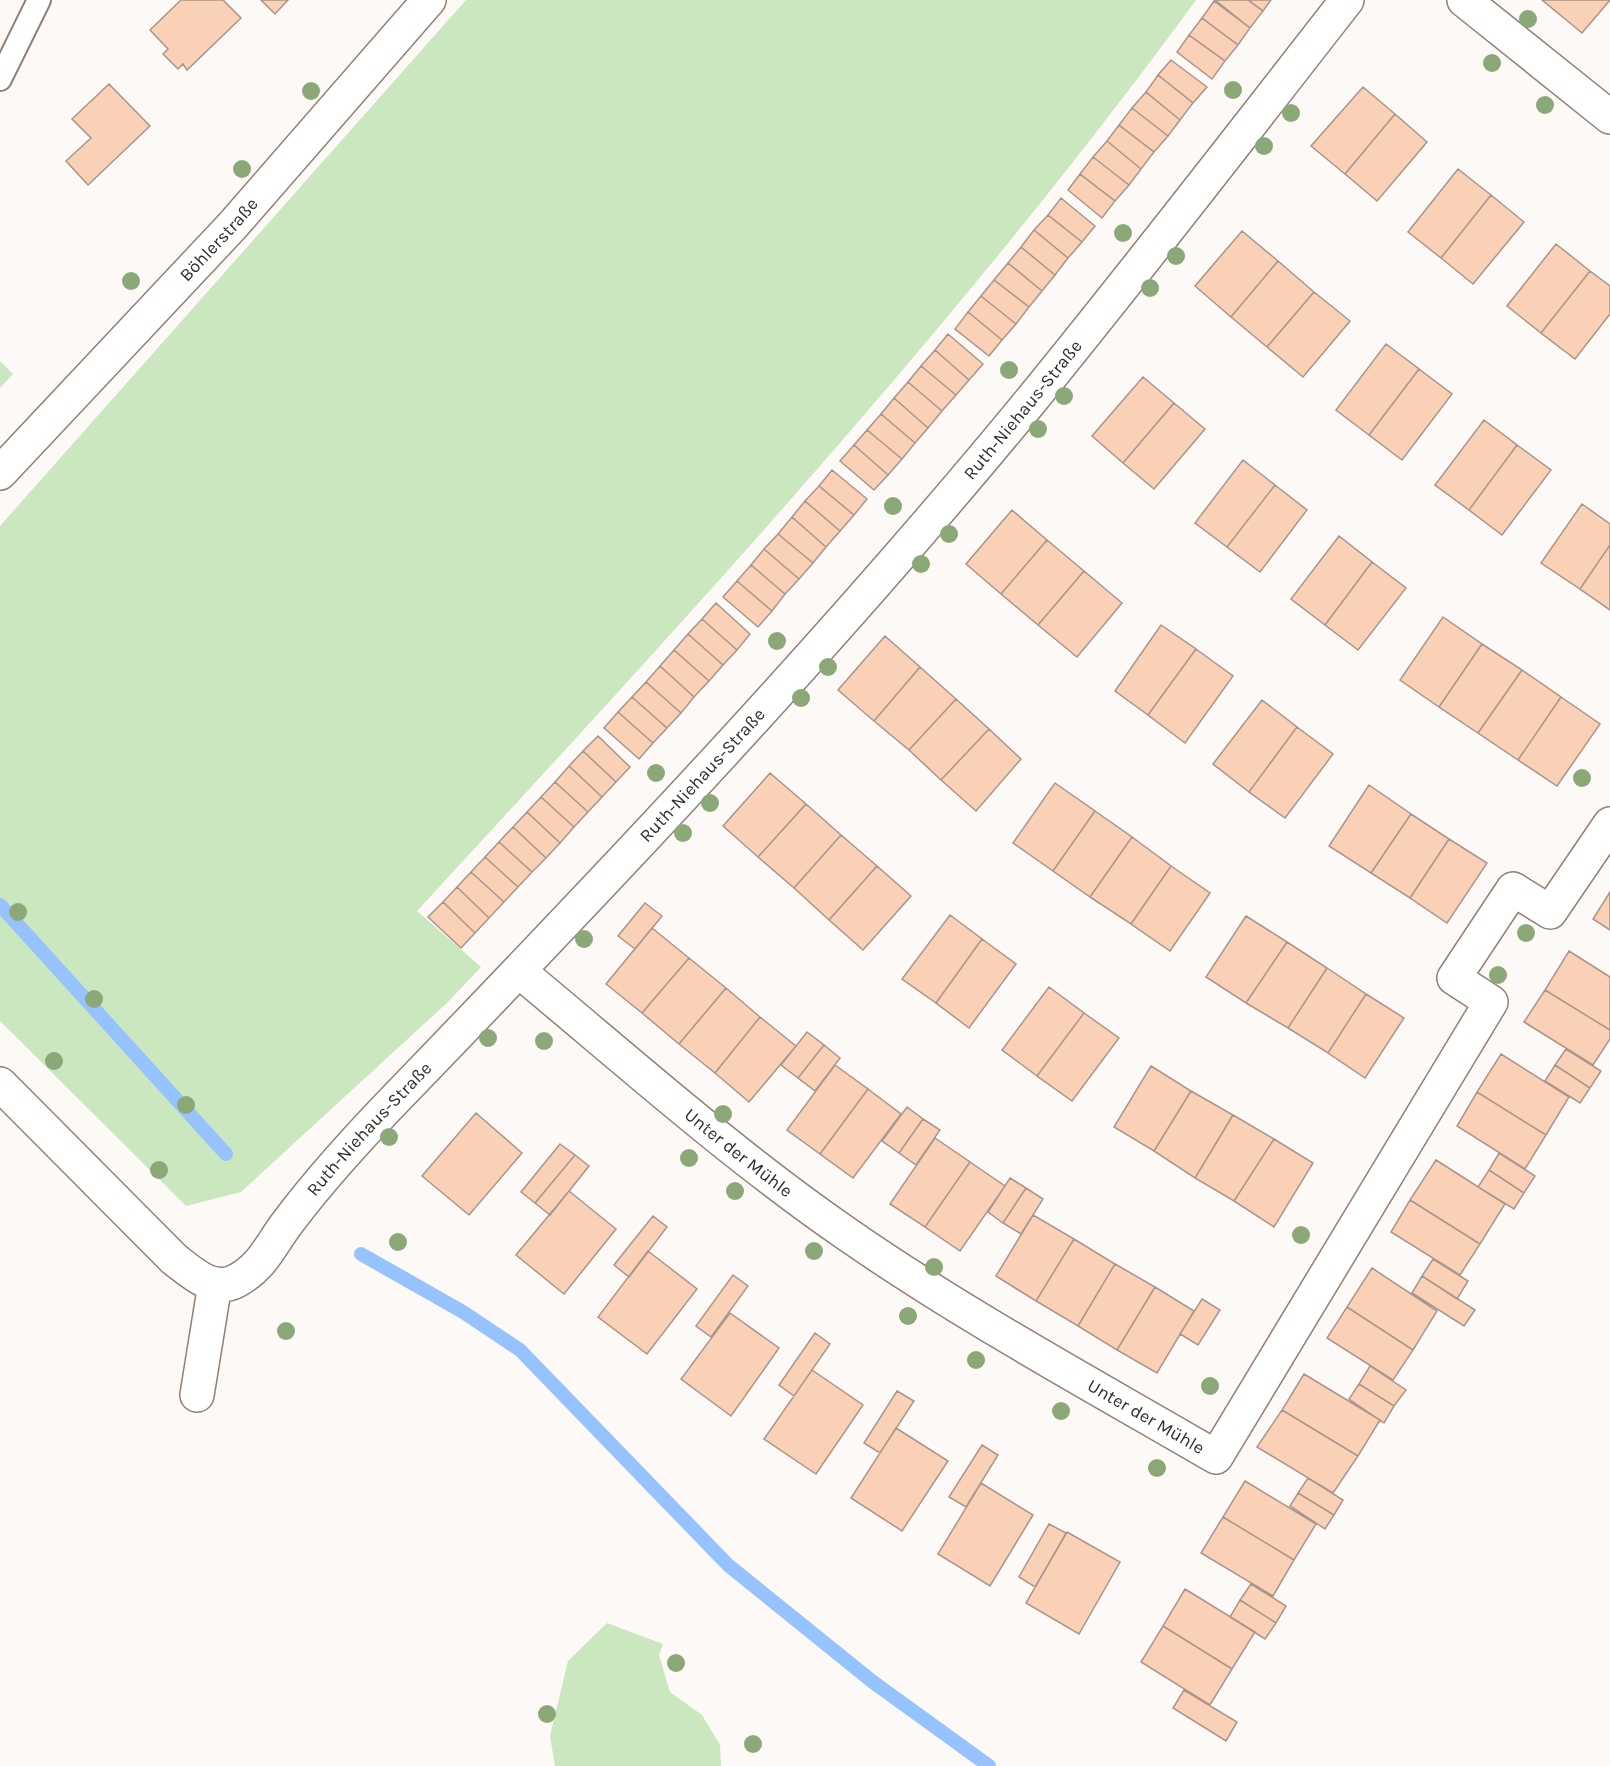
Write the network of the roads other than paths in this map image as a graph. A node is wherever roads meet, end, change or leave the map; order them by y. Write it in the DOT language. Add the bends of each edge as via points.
graph roads {
  1 [pos="39,0"];
  2 [pos="429,0"];
  3 [pos="1347,0"];
  4 [pos="1464,0"];
  5 [pos="0,79"];
  6 [pos="1610,117"];
  7 [pos="0,473"];
  8 [pos="1610,824"];
  9 [pos="519,971"];
  10 [pos="0,1084"];
  11 [pos="215,1284"];
  12 [pos="196,1395"];
  1 -- 5 [label="lane"];
  2 -- 7 [label="street, Böhlerstraße" via="233,225"];
  3 -- 9 [label="street, Ruth-Niehaus-Straße" via="1008,427 808,658"];
  4 -- 6 [label="street"];
  8 -- 9 [label="street, Unter der Mühle" via="1550,912 1513,889 1454,978 1491,1002 1216,1457 925,1287 842,1230 713,1132"];
  9 -- 11 [label="street, Ruth-Niehaus-Straße" via="358,1138 286,1224 266,1257 230,1284"];
  10 -- 11 [label="street" via="174,1259 200,1280"];
  11 -- 12 [label="street"];
}
